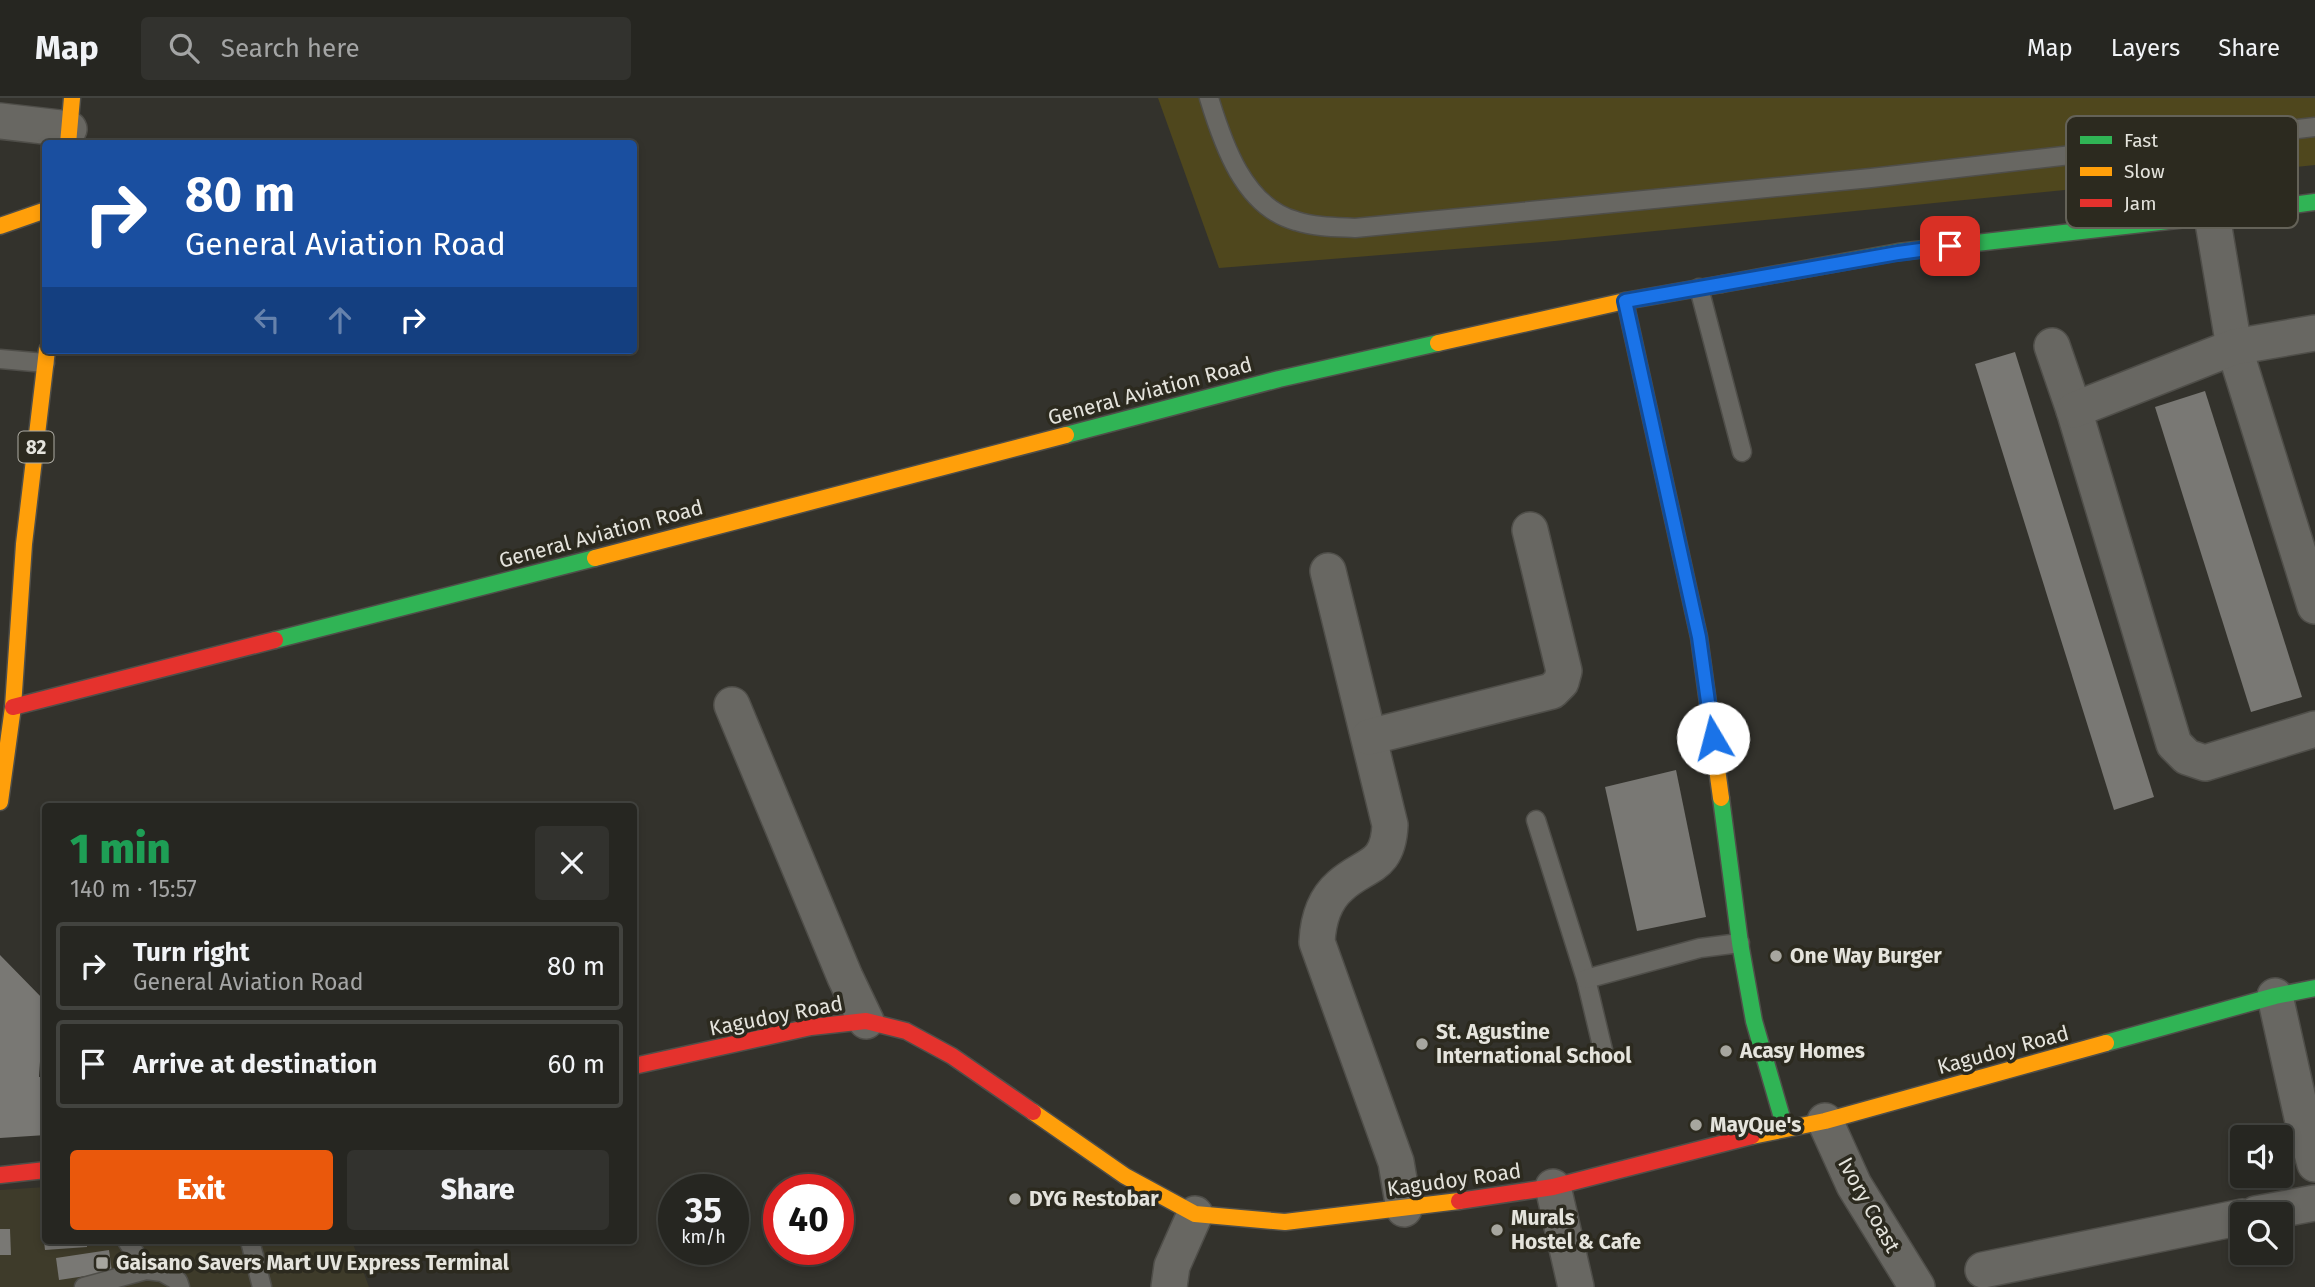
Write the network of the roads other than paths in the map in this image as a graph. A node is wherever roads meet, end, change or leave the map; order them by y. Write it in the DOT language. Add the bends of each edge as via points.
graph roads {
  1 [pos="1209,98"];
  2 [pos="0,121"];
  3 [pos="70,124"];
  4 [pos="2066,156"];
  5 [pos="42,211"];
  6 [pos="0,226"];
  7 [pos="2110,228"];
  8 [pos="2214,228"];
  9 [pos="1699,288"];
  10 [pos="1625,301"];
  11 [pos="2315,333"];
  12 [pos="2052,346"];
  13 [pos="2234,347"];
  14 [pos="46,357"];
  15 [pos="0,359"];
  16 [pos="2074,410"];
  17 [pos="1742,452"];
  18 [pos="1530,530"];
  19 [pos="1328,571"];
  20 [pos="2315,606"];
  21 [pos="7,676"];
  22 [pos="732,705"];
  23 [pos="13,707"];
  24 [pos="2315,729"];
  25 [pos="1369,737"];
  26 [pos="0,802"];
  27 [pos="1536,820"];
  28 [pos="1740,943"];
  29 [pos="1586,979"];
  30 [pos="2315,988"];
  31 [pos="2275,996"];
  32 [pos="866,1021"];
  33 [pos="1603,1050"];
  34 [pos="637,1065"];
  35 [pos="1825,1121"];
  36 [pos="1785,1128"];
  37 [pos="2315,1164"];
  38 [pos="42,1170"];
  39 [pos="0,1175"];
  40 [pos="1553,1187"];
  41 [pos="2315,1203"];
  42 [pos="2293,1207"];
  43 [pos="1404,1209"];
  44 [pos="1195,1214"];
  45 [pos="2230,1219"];
  46 [pos="129,1244"];
  47 [pos="251,1244"];
  48 [pos="145,1270"];
  49 [pos="1983,1270"];
  50 [pos="84,1287"];
  51 [pos="180,1287"];
  52 [pos="262,1287"];
  53 [pos="1169,1287"];
  54 [pos="1576,1287"];
  55 [pos="1917,1287"];
  1 -- 4 [label="lane" via="1243,180 1265,206 1293,221 1319,226 1355,228"];
  2 -- 3 [label="street"];
  5 -- 6 [label="main road"];
  7 -- 9 [label="main road, General Aviation Road" via="1898,253"];
  8 -- 13 [label="street"];
  9 -- 10 [label="main road, General Aviation Road"];
  9 -- 17 [label="lane"];
  10 -- 23 [label="main road, General Aviation Road" via="1279,379"];
  10 -- 28 [label="main road" via="1699,637"];
  11 -- 13 [label="street"];
  12 -- 16 [label="street"];
  13 -- 16 [label="street"];
  13 -- 20 [label="street"];
  14 -- 15 [label="lane"];
  14 -- 21 [label="main road, 82"];
  16 -- 24 [label="street" via="2174,744 2187,757 2205,763"];
  18 -- 25 [label="street" via="1564,671 1561,682 1552,691"];
  19 -- 25 [label="street"];
  21 -- 23 [label="main road, 82"];
  22 -- 32 [label="street"];
  23 -- 26 [label="main road, 82"];
  25 -- 43 [label="street" via="1390,834 1376,863 1340,885 1330,897 1317,942 1396,1162"];
  27 -- 29 [label="lane"];
  28 -- 29 [label="lane" via="1700,948"];
  28 -- 36 [label="main road" via="1754,1021"];
  29 -- 33 [label="lane"];
  30 -- 31 [label="main road, Kagudoy Road"];
  31 -- 35 [label="main road, Kagudoy Road"];
  31 -- 37 [label="street"];
  32 -- 34 [label="main road, Kagudoy Road" via="811,1027"];
  32 -- 44 [label="main road, Kagudoy Road" via="906,1031 952,1056 1125,1176"];
  35 -- 36 [label="main road, Kagudoy Road"];
  35 -- 55 [label="street, Ivory Coast" via="1854,1185"];
  36 -- 40 [label="main road, Kagudoy Road"];
  38 -- 39 [label="main road"];
  40 -- 43 [label="main road, Kagudoy Road"];
  40 -- 54 [label="street"];
  41 -- 42 [label="street"];
  43 -- 44 [label="main road, Kagudoy Road" via="1285,1222"];
  44 -- 53 [label="street" via="1172,1266"];
  45 -- 49 [label="street"];
  46 -- 48 [label="lane"];
  47 -- 52 [label="lane"];
  48 -- 50 [label="lane"];
  48 -- 51 [label="lane" via="162,1272 178,1280"];
}
